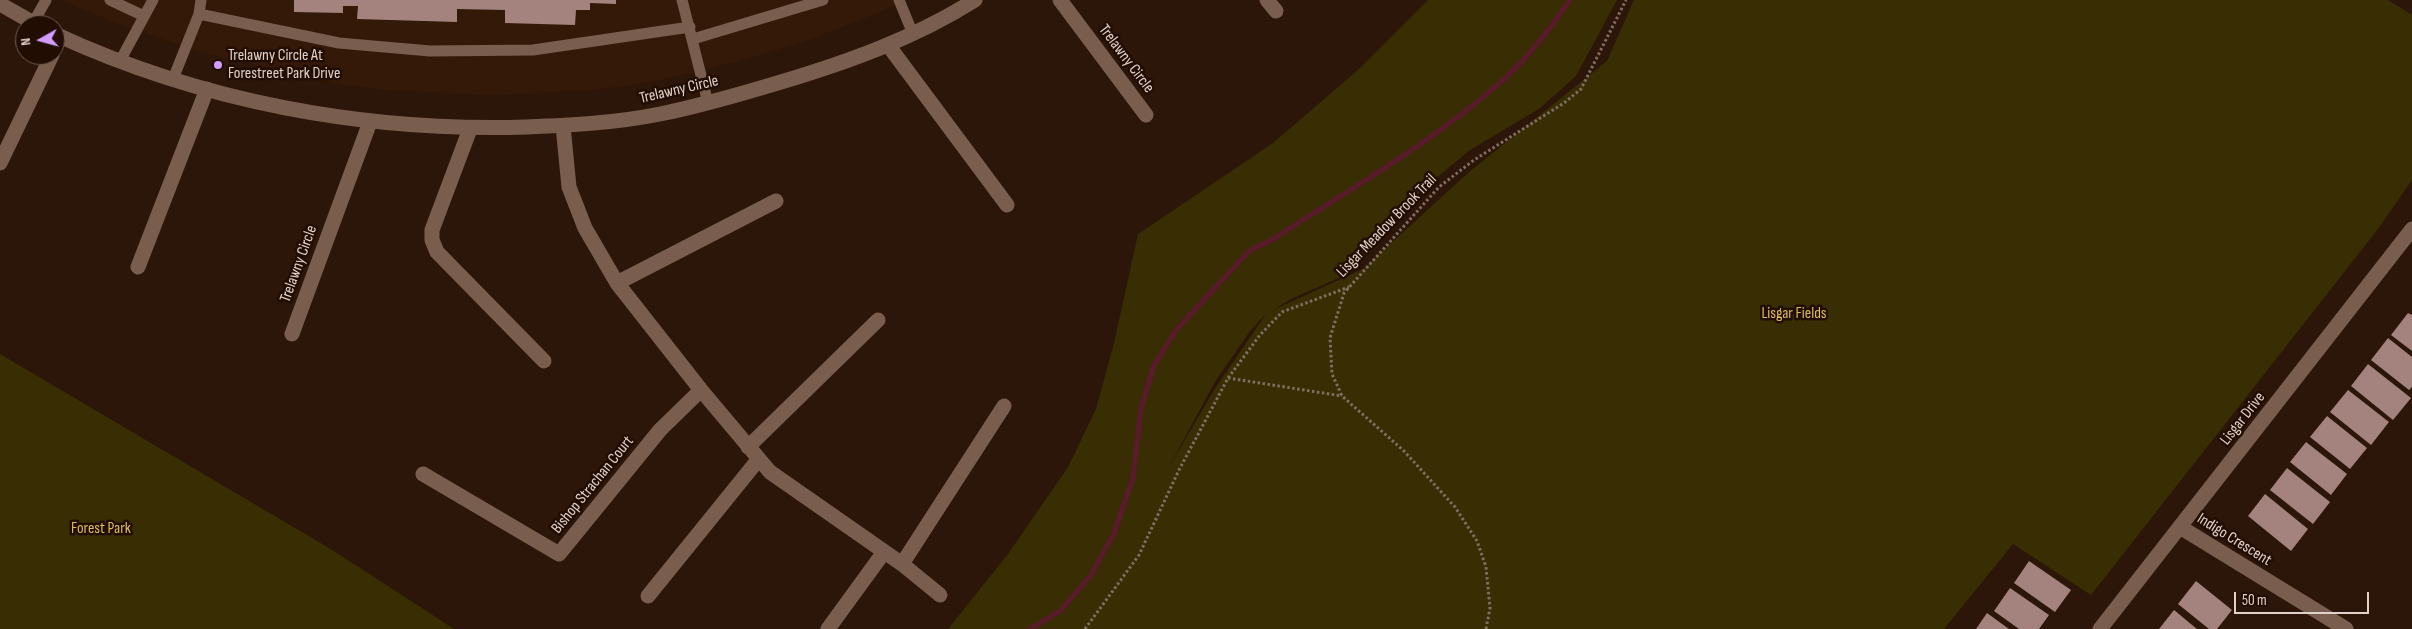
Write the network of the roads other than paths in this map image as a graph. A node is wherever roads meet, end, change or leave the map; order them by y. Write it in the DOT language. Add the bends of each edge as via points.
graph roads {
  1 [pos="46,0"];
  2 [pos="110,0"];
  3 [pos="153,0"];
  4 [pos="201,0"];
  5 [pos="682,0"];
  6 [pos="823,0"];
  7 [pos="899,0"];
  8 [pos="975,0"];
  9 [pos="1060,0"];
  10 [pos="0,4"];
  11 [pos="199,14"];
  12 [pos="19,15"];
  13 [pos="39,15"];
  14 [pos="144,16"];
  15 [pos="690,27"];
  16 [pos="913,34"];
  17 [pos="693,39"];
  18 [pos="65,42"];
  19 [pos="888,45"];
  20 [pos="120,61"];
  21 [pos="47,65"];
  22 [pos="173,79"];
  23 [pos="207,89"];
  24 [pos="708,103"];
  25 [pos="1146,114"];
  26 [pos="370,122"];
  27 [pos="563,126"];
  28 [pos="470,128"];
  29 [pos="0,164"];
  30 [pos="776,200"];
  31 [pos="1006,206"];
  32 [pos="2412,229"];
  33 [pos="138,266"];
  34 [pos="617,283"];
  35 [pos="878,320"];
  36 [pos="292,334"];
  37 [pos="544,361"];
  38 [pos="701,390"];
  39 [pos="1004,406"];
  40 [pos="748,447"];
  41 [pos="758,460"];
  42 [pos="423,474"];
  43 [pos="2180,527"];
  44 [pos="884,552"];
  45 [pos="902,564"];
  46 [pos="940,595"];
  47 [pos="648,596"];
  48 [pos="828,629"];
  49 [pos="2100,629"];
  50 [pos="2346,629"];
  1 -- 13 [label="lane"];
  2 -- 14 [label="lane"];
  3 -- 14 [label="lane"];
  4 -- 11 [label="lane"];
  5 -- 15 [label="lane"];
  6 -- 17 [label="lane"];
  7 -- 16 [label="lane"];
  8 -- 16 [label="street, Trelawny Circle"];
  9 -- 25 [label="street, Trelawny Circle"];
  10 -- 12 [label="street"];
  11 -- 15 [label="lane" via="340,43 430,50 533,50"];
  11 -- 22 [label="lane"];
  14 -- 20 [label="lane"];
  15 -- 17 [label="lane"];
  16 -- 19 [label="street, Trelawny Circle"];
  17 -- 24 [label="lane"];
  18 -- 20 [label="street, Trelawny Circle"];
  19 -- 24 [label="street, Trelawny Circle" via="816,71"];
  19 -- 31 [label="street"];
  20 -- 22 [label="street, Trelawny Circle"];
  21 -- 29 [label="street"];
  22 -- 23 [label="street, Trelawny Circle"];
  23 -- 26 [label="street, Trelawny Circle" via="305,112"];
  23 -- 33 [label="street"];
  24 -- 27 [label="street, Trelawny Circle" via="636,118"];
  26 -- 28 [label="street, Trelawny Circle"];
  26 -- 36 [label="street, Trelawny Circle"];
  27 -- 28 [label="street, Trelawny Circle"];
  27 -- 34 [label="street" via="569,187 577,210"];
  28 -- 37 [label="street" via="432,230 432,240 437,252"];
  30 -- 34 [label="street"];
  32 -- 43 [label="street, Lisgar Drive"];
  34 -- 38 [label="street"];
  35 -- 40 [label="street"];
  38 -- 40 [label="street"];
  38 -- 42 [label="street, Bishop Strachan Court" via="660,430 559,554"];
  39 -- 45 [label="street"];
  40 -- 41 [label="street"];
  41 -- 44 [label="street" via="770,472"];
  41 -- 47 [label="street"];
  43 -- 49 [label="street, Lisgar Drive"];
  43 -- 50 [label="street, Indigo Crescent"];
  44 -- 45 [label="street"];
  44 -- 48 [label="street"];
  45 -- 46 [label="street"];
}
